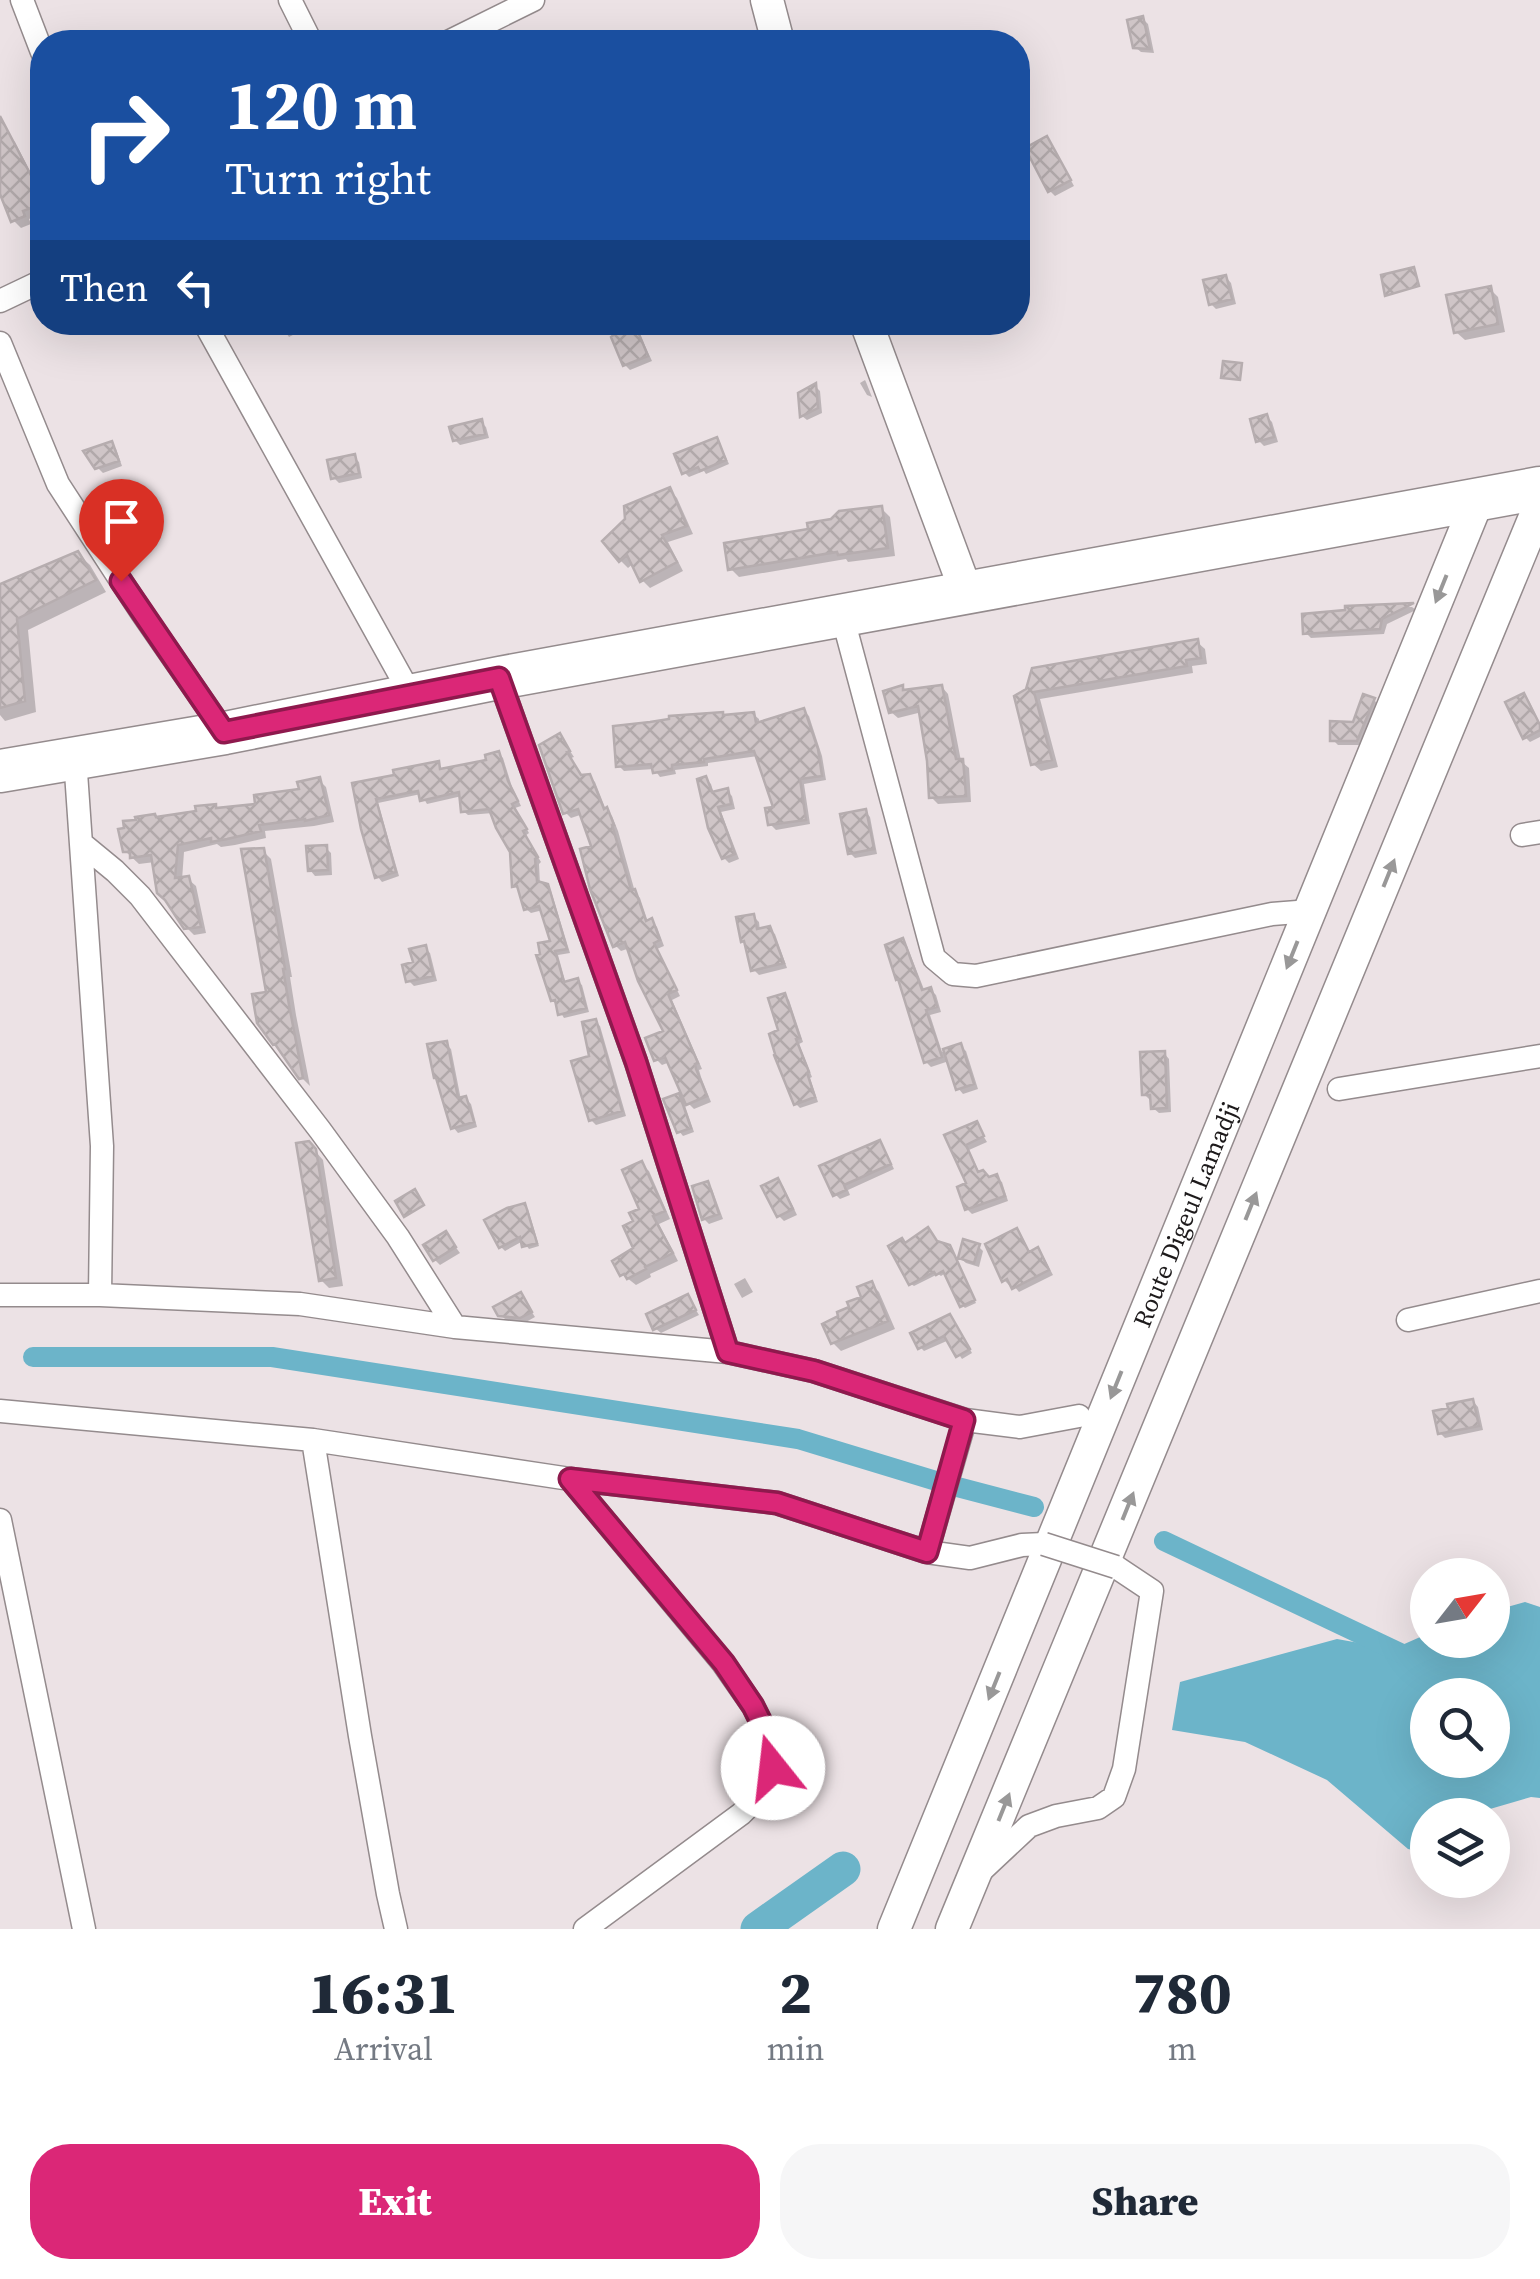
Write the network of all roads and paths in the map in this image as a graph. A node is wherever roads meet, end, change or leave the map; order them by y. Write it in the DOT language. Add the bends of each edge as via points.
graph roads {
  1 [pos="22,0"];
  2 [pos="290,0"];
  3 [pos="533,0"];
  4 [pos="767,0"];
  5 [pos="34,30"];
  6 [pos="305,30"];
  7 [pos="472,30"];
  8 [pos="775,30"];
  9 [pos="30,287"];
  10 [pos="0,301"];
  11 [pos="211,335"];
  12 [pos="871,335"];
  13 [pos="0,343"];
  14 [pos="1540,488"];
  15 [pos="1478,499"];
  16 [pos="1540,505"];
  17 [pos="967,594"];
  18 [pos="842,615"];
  19 [pos="499,678"];
  20 [pos="412,696"];
  21 [pos="224,732"];
  22 [pos="74,758"];
  23 [pos="0,771"];
  24 [pos="81,843"];
  25 [pos="1310,911"];
  26 [pos="1540,1056"];
  27 [pos="1339,1089"];
  28 [pos="1540,1291"];
  29 [pos="0,1295"];
  30 [pos="100,1295"];
  31 [pos="1408,1320"];
  32 [pos="454,1327"];
  33 [pos="728,1352"];
  34 [pos="0,1411"];
  35 [pos="1080,1416"];
  36 [pos="964,1420"];
  37 [pos="313,1440"];
  38 [pos="570,1479"];
  39 [pos="0,1520"];
  40 [pos="927,1552"];
  41 [pos="975,1876"];
  42 [pos="84,1929"];
  43 [pos="396,1929"];
  44 [pos="585,1929"];
  45 [pos="894,1929"];
  46 [pos="952,1929"];
  1 -- 5 [label="street"];
  2 -- 6 [label="street"];
  3 -- 7 [label="street"];
  4 -- 8 [label="main road"];
  9 -- 10 [label="street"];
  11 -- 20 [label="street"];
  12 -- 17 [label="main road"];
  13 -- 21 [label="street" via="58,484"];
  14 -- 15 [label="highway"];
  15 -- 17 [label="highway"];
  15 -- 25 [label="main road, Route Digeul Lamadji, one-way"];
  41 -- 16 [label="main road, one-way"];
  17 -- 18 [label="highway"];
  18 -- 19 [label="highway"];
  18 -- 25 [label="street" via="934,958 954,974 976,976"];
  19 -- 20 [label="highway"];
  19 -- 33 [label="street" via="636,1062"];
  20 -- 21 [label="highway"];
  21 -- 22 [label="highway"];
  22 -- 23 [label="highway"];
  22 -- 24 [label="street"];
  24 -- 30 [label="street" via="102,1146"];
  24 -- 32 [label="street" via="140,896 398,1237"];
  25 -- 45 [label="main road, Route Digeul Lamadji, one-way"];
  26 -- 27 [label="street"];
  28 -- 31 [label="street"];
  29 -- 30 [label="street"];
  30 -- 32 [label="street" via="300,1304"];
  32 -- 33 [label="street"];
  33 -- 36 [label="street" via="814,1371"];
  34 -- 37 [label="street"];
  35 -- 36 [label="street" via="1020,1427"];
  36 -- 40 [label="street"];
  37 -- 38 [label="street"];
  37 -- 43 [label="street"];
  38 -- 40 [label="street" via="777,1503"];
  38 -- 44 [label="street" via="724,1663 771,1742 773,1768 764,1791 741,1814"];
  39 -- 42 [label="street"];
  40 -- 41 [label="street, bridge" via="970,1558 1044,1544 1116,1567 1152,1591 1114,1797 1098,1808 1029,1826"];
  41 -- 46 [label="main road"];
}
